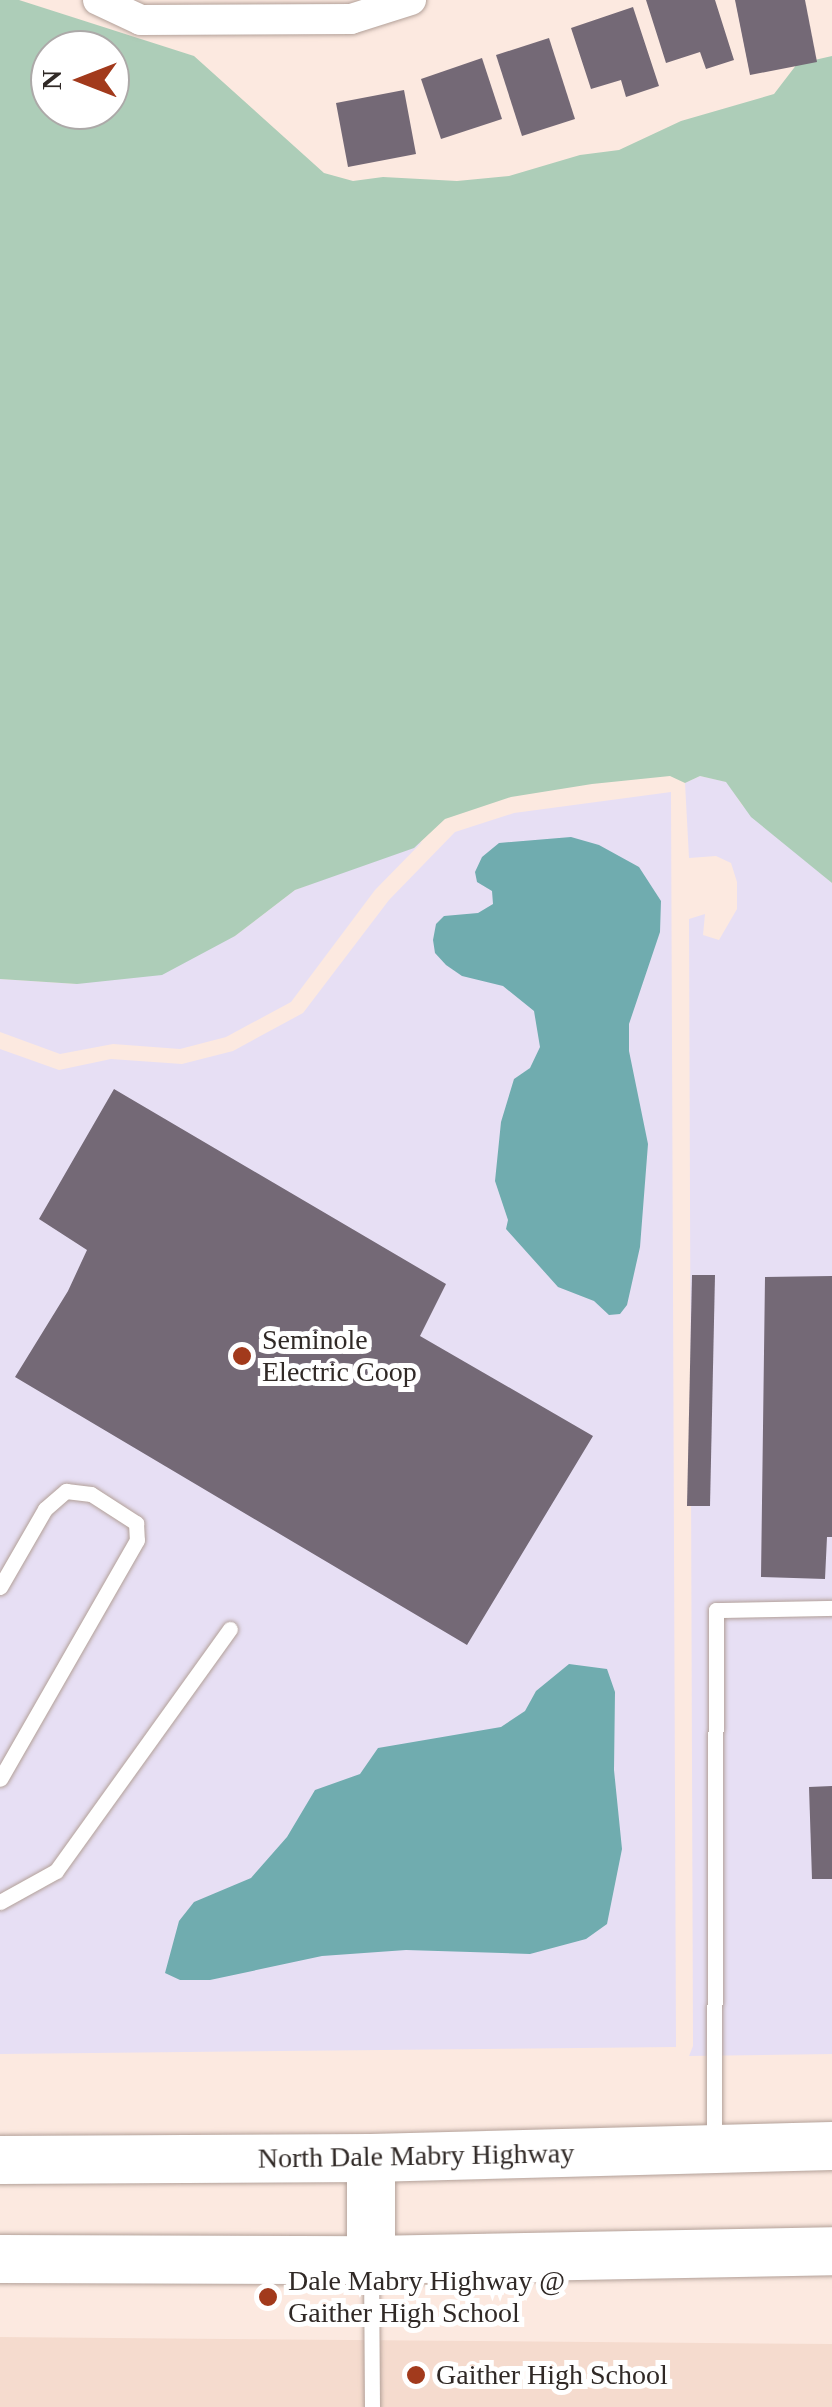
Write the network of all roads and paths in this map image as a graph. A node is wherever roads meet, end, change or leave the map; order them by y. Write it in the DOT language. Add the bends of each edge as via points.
graph roads {
  1 [pos="98,0"];
  2 [pos="412,0"];
  3 [pos="0,1587"];
  4 [pos="832,1608"];
  5 [pos="230,1629"];
  6 [pos="0,1778"];
  7 [pos="0,1902"];
  8 [pos="832,2146"];
  9 [pos="714,2149"];
  10 [pos="371,2158"];
  11 [pos="0,2160"];
  12 [pos="832,2252"];
  13 [pos="0,2259"];
  14 [pos="371,2260"];
  15 [pos="372,2407"];
  1 -- 2 [label="street" via="142,20 351,19"];
  3 -- 6 [label="lane" via="45,1509 66,1492 91,1494 136,1522 137,1540"];
  4 -- 9 [label="lane" via="716,1610"];
  5 -- 7 [label="lane" via="56,1872"];
  8 -- 9 [label="main road, North Dale Mabry Highway"];
  9 -- 10 [label="main road, North Dale Mabry Highway"];
  10 -- 11 [label="main road, North Dale Mabry Highway"];
  10 -- 14 [label="main road"];
  12 -- 14 [label="main road"];
  13 -- 14 [label="main road"];
  14 -- 15 [label="lane"];
}
